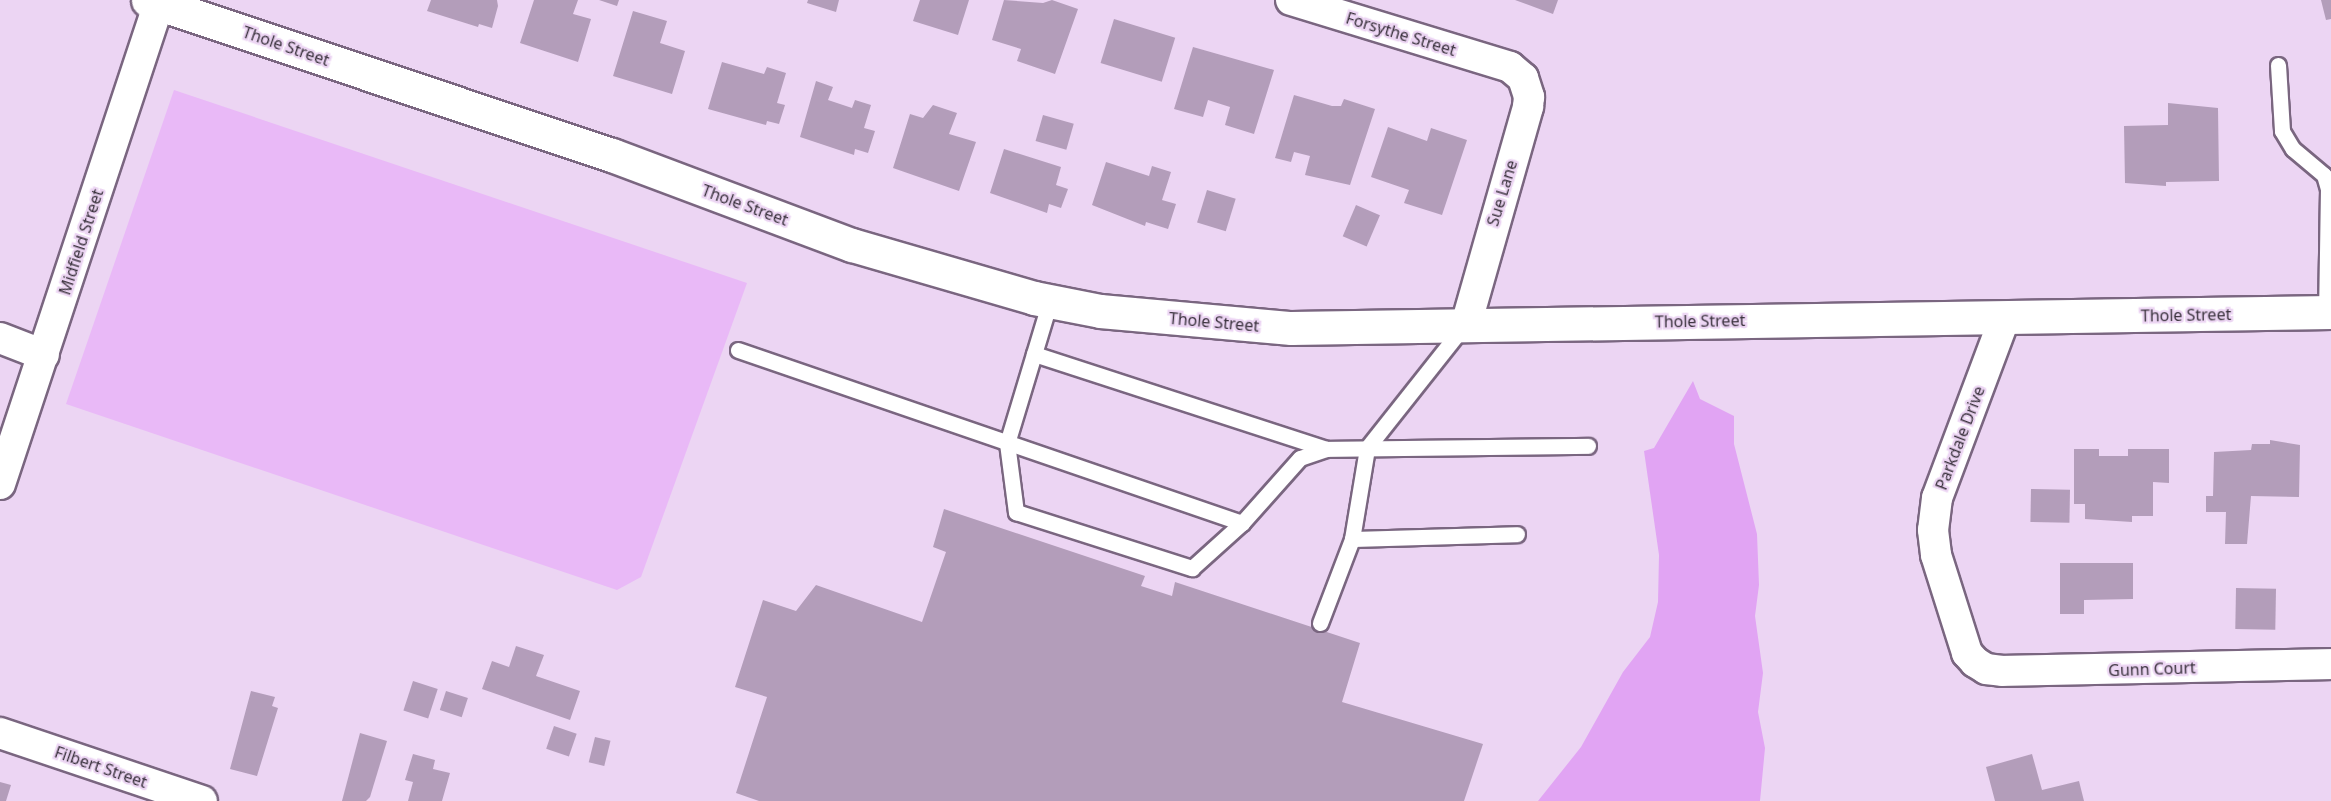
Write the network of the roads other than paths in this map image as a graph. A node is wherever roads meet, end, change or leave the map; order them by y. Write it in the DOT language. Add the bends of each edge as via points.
graph roads {
  1 [pos="1291,0"];
  2 [pos="156,1"];
  3 [pos="2278,65"];
  4 [pos="1510,67"];
  5 [pos="2329,271"];
  6 [pos="1050,301"];
  7 [pos="2329,313"];
  8 [pos="2005,317"];
  9 [pos="1466,324"];
  10 [pos="0,338"];
  11 [pos="738,350"];
  12 [pos="1034,354"];
  13 [pos="44,355"];
  14 [pos="1007,442"];
  15 [pos="1588,446"];
  16 [pos="1326,448"];
  17 [pos="1367,448"];
  18 [pos="0,484"];
  19 [pos="1242,523"];
  20 [pos="1517,534"];
  21 [pos="1352,539"];
  22 [pos="1320,622"];
  23 [pos="1975,662"];
  24 [pos="2331,664"];
  25 [pos="0,733"];
  26 [pos="202,801"];
  1 -- 4 [label="street, Forsythe Street"];
  2 -- 6 [label="street, Thole Street" via="612,155 852,245"];
  2 -- 13 [label="street, Midfield Street"];
  3 -- 5 [label="lane" via="2283,132 2293,149 2324,175 2328,189"];
  4 -- 9 [label="street, Sue Lane" via="1523,78 1528,107"];
  5 -- 7 [label="lane"];
  6 -- 9 [label="street, Thole Street" via="1100,312 1291,328"];
  6 -- 12 [label="lane"];
  7 -- 8 [label="street, Thole Street"];
  8 -- 9 [label="street, Thole Street"];
  8 -- 23 [label="street, Parkdale Drive" via="1937,498 1933,530 1936,555 1967,653"];
  9 -- 17 [label="lane"];
  10 -- 13 [label="street"];
  11 -- 14 [label="lane"];
  12 -- 14 [label="lane"];
  12 -- 16 [label="lane"];
  13 -- 18 [label="street, Midfield Street"];
  14 -- 19 [label="lane"];
  14 -- 19 [label="lane" via="1016,512 1192,568"];
  15 -- 17 [label="lane"];
  16 -- 17 [label="lane"];
  16 -- 19 [label="lane" via="1300,458"];
  17 -- 21 [label="lane"];
  20 -- 21 [label="lane"];
  21 -- 22 [label="lane"];
  23 -- 24 [label="street, Gunn Court" via="1986,669 2002,671"];
  25 -- 26 [label="street, Filbert Street"];
}
